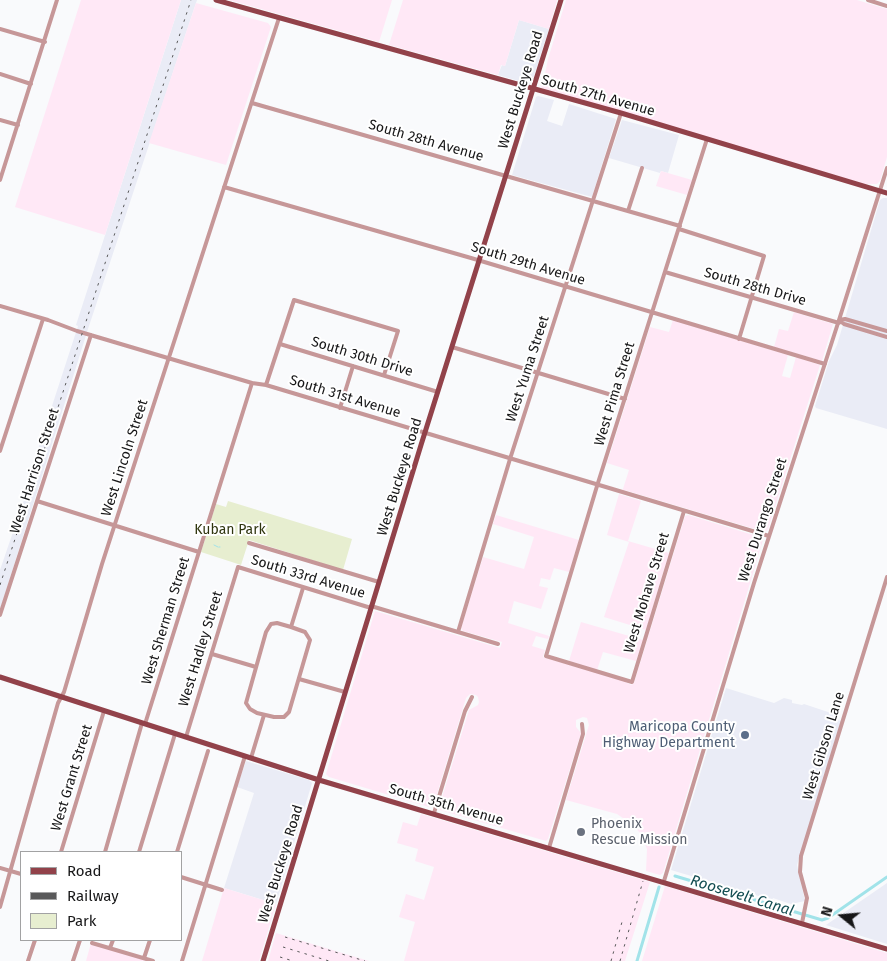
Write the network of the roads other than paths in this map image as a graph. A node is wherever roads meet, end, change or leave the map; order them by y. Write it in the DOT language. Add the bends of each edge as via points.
graph roads {
  1 [pos="58,0"];
  2 [pos="216,0"];
  3 [pos="562,0"];
  4 [pos="868,0"];
  5 [pos="887,6"];
  6 [pos="278,18"];
  7 [pos="0,28"];
  8 [pos="45,42"];
  9 [pos="0,74"];
  10 [pos="31,84"];
  11 [pos="534,89"];
  12 [pos="252,103"];
  13 [pos="621,113"];
  14 [pos="0,120"];
  15 [pos="18,125"];
  16 [pos="707,139"];
  17 [pos="2,167"];
  18 [pos="642,168"];
  19 [pos="887,168"];
  20 [pos="507,175"];
  21 [pos="0,180"];
  22 [pos="224,187"];
  23 [pos="880,191"];
  24 [pos="887,193"];
  25 [pos="593,201"];
  26 [pos="628,211"];
  27 [pos="679,228"];
  28 [pos="479,261"];
  29 [pos="665,272"];
  30 [pos="566,287"];
  31 [pos="752,298"];
  32 [pos="0,306"];
  33 [pos="652,312"];
  34 [pos="43,319"];
  35 [pos="839,322"];
  36 [pos="887,331"];
  37 [pos="91,335"];
  38 [pos="887,337"];
  39 [pos="739,339"];
  40 [pos="280,344"];
  41 [pos="452,347"];
  42 [pos="169,358"];
  43 [pos="825,364"];
  44 [pos="353,366"];
  45 [pos="538,373"];
  46 [pos="384,375"];
  47 [pos="252,383"];
  48 [pos="266,385"];
  49 [pos="438,392"];
  50 [pos="625,399"];
  51 [pos="340,408"];
  52 [pos="424,433"];
  53 [pos="1,443"];
  54 [pos="0,451"];
  55 [pos="510,459"];
  56 [pos="597,486"];
  57 [pos="37,501"];
  58 [pos="684,511"];
  59 [pos="115,526"];
  60 [pos="769,536"];
  61 [pos="249,543"];
  62 [pos="199,552"];
  63 [pos="238,567"];
  64 [pos="887,576"];
  65 [pos="379,582"];
  66 [pos="303,588"];
  67 [pos="371,607"];
  68 [pos="0,615"];
  69 [pos="291,627"];
  70 [pos="458,632"];
  71 [pos="498,644"];
  72 [pos="212,654"];
  73 [pos="256,667"];
  74 [pos="0,677"];
  75 [pos="299,679"];
  76 [pos="632,682"];
  77 [pos="345,692"];
  78 [pos="61,697"];
  79 [pos="472,697"];
  80 [pos="104,711"];
  81 [pos="264,715"];
  82 [pos="144,723"];
  83 [pos="582,724"];
  84 [pos="176,734"];
  85 [pos="186,737"];
  86 [pos="208,751"];
  87 [pos="248,757"];
  88 [pos="318,780"];
  89 [pos="434,813"];
  90 [pos="549,848"];
  91 [pos="61,851"];
  92 [pos="105,851"];
  93 [pos="139,851"];
  94 [pos="177,851"];
  95 [pos="0,868"];
  96 [pos="10,871"];
  97 [pos="20,874"];
  98 [pos="182,877"];
  99 [pos="664,882"];
  100 [pos="205,884"];
  101 [pos="222,890"];
  102 [pos="0,906"];
  103 [pos="804,918"];
  104 [pos="35,941"];
  105 [pos="80,941"];
  106 [pos="113,941"];
  107 [pos="150,941"];
  108 [pos="92,943"];
  109 [pos="110,948"];
  110 [pos="887,949"];
  111 [pos="144,958"];
  112 [pos="28,961"];
  113 [pos="73,961"];
  114 [pos="152,961"];
  115 [pos="182,961"];
  116 [pos="264,961"];
  1 -- 8 [label="street"];
  2 -- 6 [label="main road, South 27th Avenue"];
  3 -- 11 [label="main road, West Buckeye Road"];
  4 -- 5 [label="street"];
  6 -- 11 [label="main road, South 27th Avenue"];
  6 -- 12 [label="street, West Lincoln Street"];
  7 -- 8 [label="street"];
  8 -- 10 [label="street"];
  9 -- 10 [label="street"];
  10 -- 15 [label="street"];
  11 -- 13 [label="main road, South 27th Avenue"];
  11 -- 20 [label="main road, West Buckeye Road"];
  12 -- 20 [label="street, South 28th Avenue"];
  12 -- 22 [label="street, West Lincoln Street"];
  13 -- 16 [label="main road, South 27th Avenue"];
  13 -- 25 [label="street, West Yuma Street"];
  14 -- 15 [label="street"];
  15 -- 17 [label="street"];
  16 -- 23 [label="main road, South 27th Avenue"];
  16 -- 27 [label="street, West Pima Street"];
  17 -- 21 [label="street"];
  18 -- 26 [label="street"];
  19 -- 23 [label="street, West Durango Street"];
  20 -- 25 [label="street, South 28th Avenue"];
  20 -- 28 [label="main road, West Buckeye Road"];
  22 -- 28 [label="street, South 29th Avenue"];
  22 -- 42 [label="street, West Lincoln Street"];
  23 -- 24 [label="main road, South 27th Avenue"];
  23 -- 35 [label="street, West Durango Street"];
  25 -- 26 [label="street, South 28th Avenue"];
  25 -- 30 [label="street, West Yuma Street"];
  26 -- 27 [label="street, South 28th Avenue"];
  27 -- 29 [label="street, West Pima Street"];
  27 -- 31 [label="street, South 28th Avenue" via="764,256"];
  28 -- 30 [label="street, South 29th Avenue"];
  28 -- 41 [label="main road, West Buckeye Road"];
  29 -- 31 [label="street, South 28th Drive"];
  29 -- 33 [label="street, West Pima Street"];
  30 -- 33 [label="street, South 29th Avenue"];
  30 -- 45 [label="street, West Yuma Street"];
  31 -- 35 [label="street, South 28th Drive"];
  31 -- 39 [label="street"];
  32 -- 34 [label="street, South 31st Avenue"];
  33 -- 39 [label="street, South 29th Avenue"];
  33 -- 50 [label="street, West Pima Street"];
  34 -- 37 [label="street, South 31st Avenue"];
  34 -- 53 [label="street"];
  35 -- 36 [label="street" via="846,319"];
  35 -- 38 [label="street"];
  35 -- 43 [label="street, West Durango Street"];
  37 -- 42 [label="street, South 31st Avenue"];
  37 -- 57 [label="street, West Harrison Street"];
  39 -- 43 [label="street, South 29th Avenue"];
  40 -- 44 [label="street, South 30th Drive"];
  40 -- 46 [label="street" via="294,300 398,331"];
  40 -- 48 [label="street"];
  41 -- 45 [label="street"];
  41 -- 49 [label="main road, West Buckeye Road"];
  42 -- 47 [label="street, South 31st Avenue"];
  42 -- 59 [label="street, West Lincoln Street"];
  43 -- 60 [label="street, West Durango Street"];
  44 -- 46 [label="street, South 30th Drive"];
  44 -- 51 [label="street"];
  45 -- 50 [label="street"];
  45 -- 55 [label="street, West Yuma Street"];
  46 -- 49 [label="street, South 30th Drive"];
  47 -- 48 [label="street, South 31st Avenue"];
  47 -- 62 [label="street, West Sherman Street"];
  48 -- 51 [label="street, South 31st Avenue"];
  49 -- 52 [label="main road, West Buckeye Road"];
  50 -- 56 [label="street, West Pima Street"];
  51 -- 52 [label="street, South 31st Avenue"];
  52 -- 55 [label="street, South 31st Avenue"];
  52 -- 65 [label="main road, West Buckeye Road"];
  53 -- 54 [label="street"];
  55 -- 56 [label="street, South 31st Avenue"];
  55 -- 70 [label="street, West Yuma Street"];
  56 -- 58 [label="street, South 31st Avenue"];
  56 -- 76 [label="street, West Pima Street" via="546,656"];
  57 -- 59 [label="street"];
  57 -- 68 [label="street, West Harrison Street"];
  58 -- 60 [label="street, South 31st Avenue"];
  58 -- 76 [label="street, West Mohave Street"];
  59 -- 62 [label="street"];
  59 -- 78 [label="street, West Lincoln Street"];
  60 -- 99 [label="street, West Durango Street"];
  61 -- 65 [label="street"];
  62 -- 82 [label="street, West Sherman Street"];
  63 -- 66 [label="street, South 33rd Avenue"];
  63 -- 72 [label="street, West Hadley Street"];
  64 -- 103 [label="street, West Gibson Lane" via="801,856 800,872 807,898"];
  65 -- 67 [label="main road, West Buckeye Road"];
  66 -- 67 [label="street, South 33rd Avenue"];
  66 -- 69 [label="street"];
  67 -- 70 [label="street, South 33rd Avenue"];
  67 -- 77 [label="main road, West Buckeye Road"];
  69 -- 73 [label="street" via="271,624"];
  69 -- 75 [label="street" via="305,632 310,640"];
  70 -- 71 [label="street, South 33rd Avenue"];
  72 -- 73 [label="street"];
  72 -- 85 [label="street, West Hadley Street"];
  73 -- 81 [label="street" via="246,703 250,710"];
  74 -- 78 [label="main road, South 35th Avenue"];
  75 -- 77 [label="street"];
  75 -- 81 [label="street" via="289,712 284,717"];
  77 -- 88 [label="main road, West Buckeye Road"];
  78 -- 80 [label="main road, South 35th Avenue"];
  78 -- 96 [label="street, West Lincoln Street"];
  79 -- 89 [label="street"];
  80 -- 82 [label="main road, South 35th Avenue"];
  80 -- 91 [label="street, West Grant Street"];
  81 -- 87 [label="street"];
  82 -- 84 [label="main road, South 35th Avenue"];
  82 -- 92 [label="street, West Sherman Street"];
  83 -- 90 [label="street" via="583,734"];
  84 -- 85 [label="main road, South 35th Avenue"];
  84 -- 93 [label="street"];
  85 -- 87 [label="main road, South 35th Avenue"];
  86 -- 94 [label="street"];
  87 -- 88 [label="main road, South 35th Avenue"];
  87 -- 100 [label="street"];
  88 -- 89 [label="main road, South 35th Avenue"];
  88 -- 116 [label="main road, West Buckeye Road"];
  89 -- 90 [label="main road, South 35th Avenue"];
  90 -- 99 [label="main road, South 35th Avenue"];
  95 -- 96 [label="street"];
  96 -- 97 [label="street"];
  96 -- 102 [label="street, West Lincoln Street"];
  98 -- 100 [label="street"];
  99 -- 103 [label="main road, South 35th Avenue"];
  100 -- 101 [label="street"];
  100 -- 115 [label="street"];
  103 -- 110 [label="main road, South 35th Avenue"];
  104 -- 112 [label="street"];
  105 -- 113 [label="street"];
  106 -- 109 [label="street"];
  107 -- 111 [label="street"];
  108 -- 109 [label="street"];
  109 -- 111 [label="street"];
  111 -- 114 [label="street"];
}
